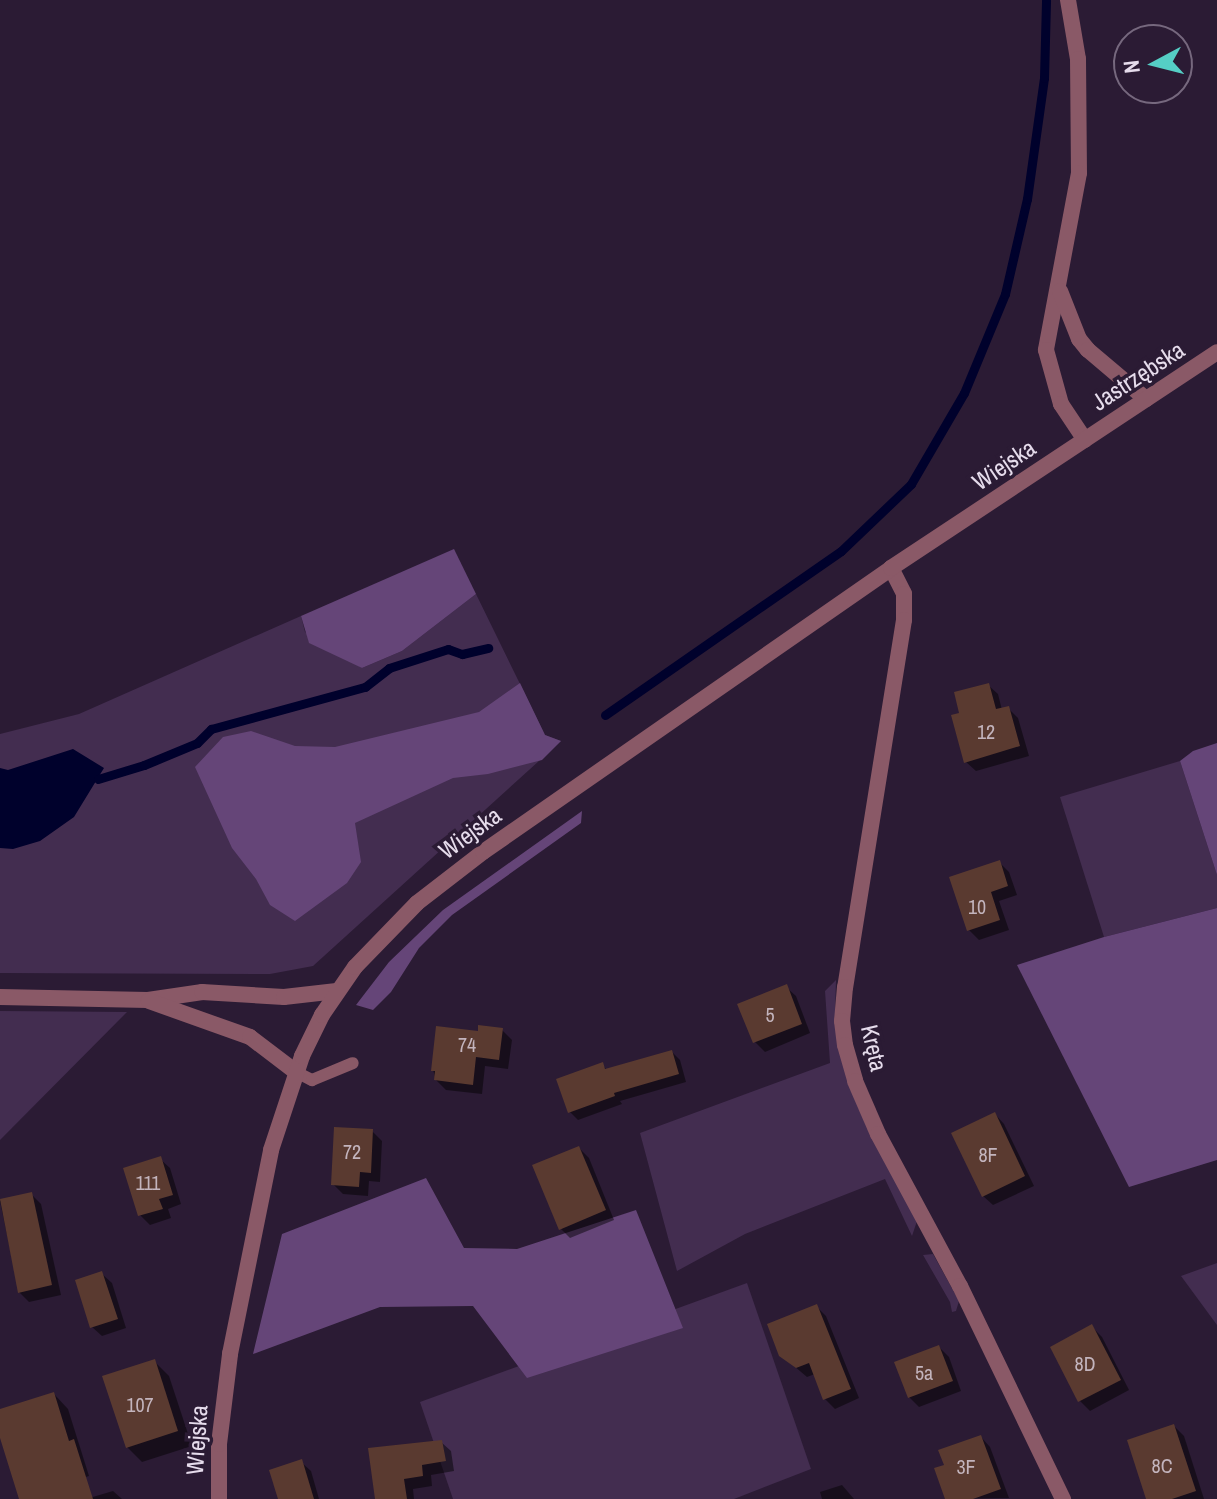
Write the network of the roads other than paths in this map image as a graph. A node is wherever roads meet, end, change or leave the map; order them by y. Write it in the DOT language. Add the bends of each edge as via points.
graph roads {
  1 [pos="1068,0"];
  2 [pos="1059,290"];
  3 [pos="1217,352"];
  4 [pos="1146,399"];
  5 [pos="1085,440"];
  6 [pos="891,568"];
  7 [pos="337,991"];
  8 [pos="0,997"];
  9 [pos="148,1000"];
  10 [pos="353,1063"];
  11 [pos="296,1072"];
  12 [pos="219,1499"];
  13 [pos="1063,1499"];
  1 -- 2 [label="street" via="1078,59 1081,133"];
  2 -- 4 [label="street" via="1079,339"];
  2 -- 5 [label="street" via="1046,350 1061,404"];
  3 -- 4 [label="street, Jastrzębska"];
  4 -- 5 [label="street, Jastrzębska"];
  5 -- 6 [label="street, Wiejska"];
  6 -- 7 [label="street, Wiejska" via="458,870 397,921"];
  6 -- 13 [label="street, Kręta" via="904,594 904,620 845,987 845,1045 878,1134 960,1286"];
  7 -- 9 [label="street" via="284,997 202,992"];
  7 -- 11 [label="street, Wiejska"];
  8 -- 9 [label="street"];
  9 -- 11 [label="street" via="250,1037"];
  10 -- 11 [label="lane" via="312,1080"];
  11 -- 12 [label="street, Wiejska" via="271,1150 235,1321 220,1432"];
}
